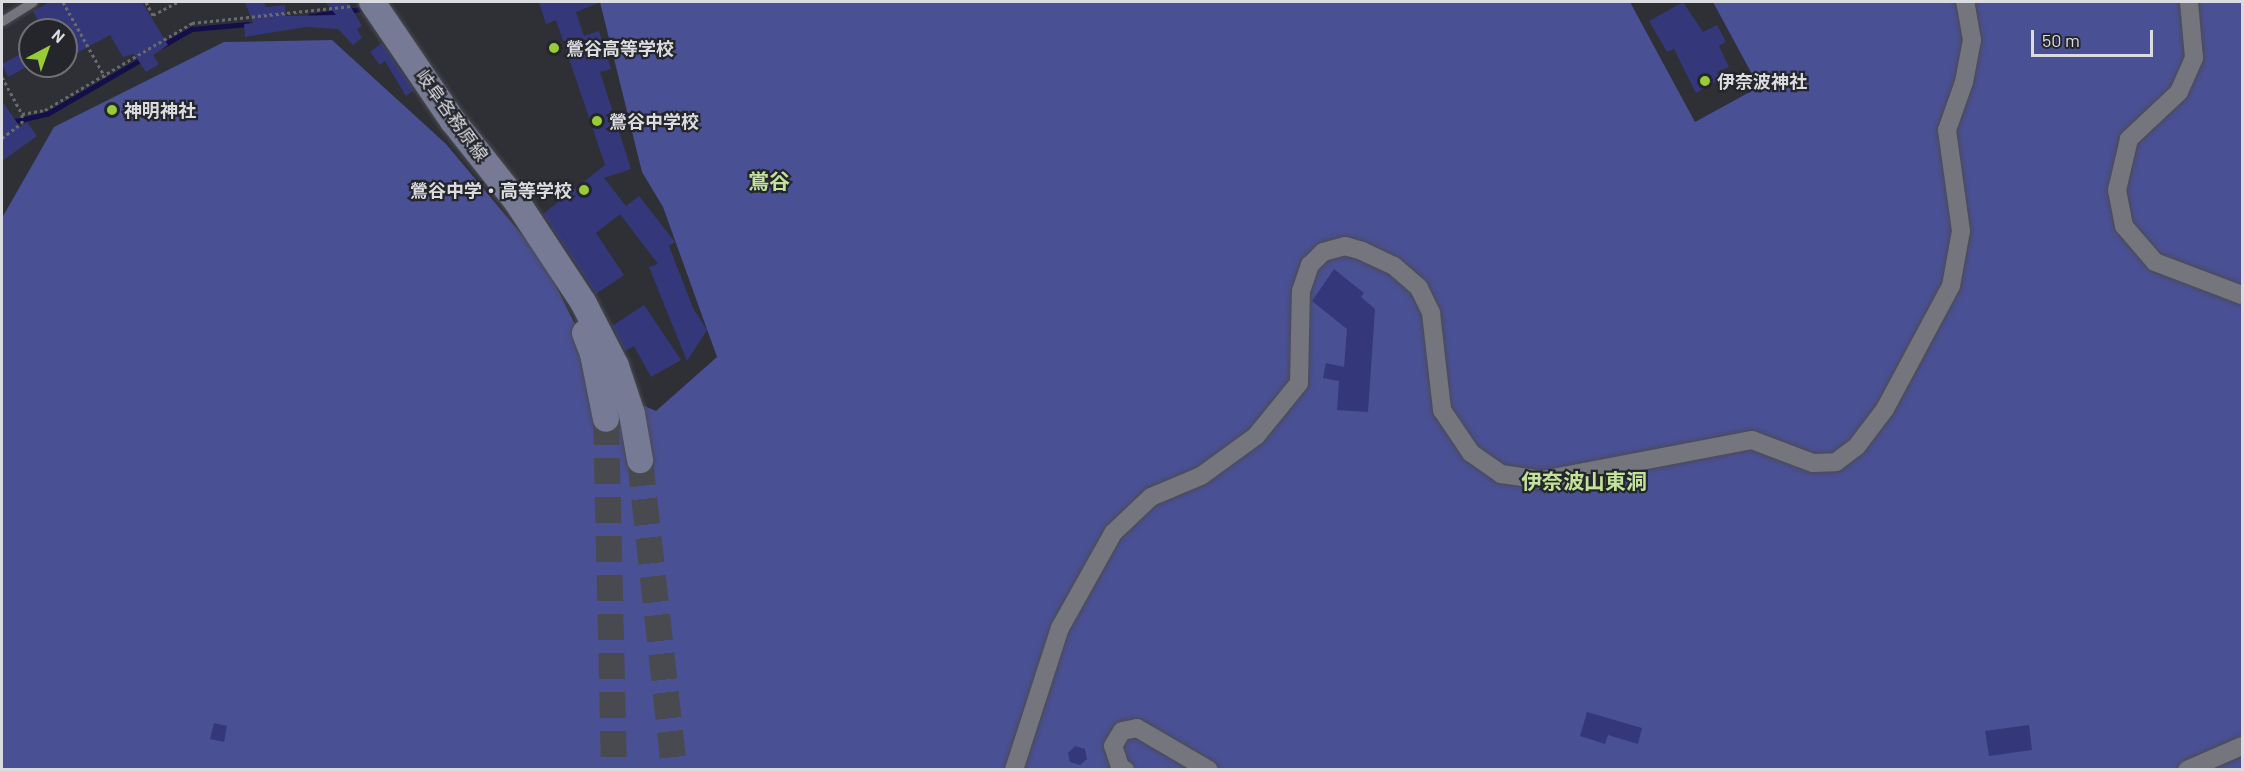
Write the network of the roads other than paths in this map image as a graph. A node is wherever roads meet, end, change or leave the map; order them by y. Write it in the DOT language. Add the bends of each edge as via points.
graph roads {
  1 [pos="33,2"];
  2 [pos="373,2"];
  3 [pos="1965,2"];
  4 [pos="2189,2"];
  5 [pos="2,21"];
  6 [pos="555,257"];
  7 [pos="2242,295"];
  8 [pos="606,418"];
  9 [pos="640,460"];
  10 [pos="2242,746"];
  11 [pos="1014,770"];
  12 [pos="1125,770"];
  13 [pos="1209,770"];
  14 [pos="2187,770"];
  1 -- 5 [label="lane"];
  2 -- 6 [label="main road, 岐阜各務原線" via="453,121"];
  3 -- 11 [label="street" via="1972,40 1964,82 1947,130 1961,231 1951,286 1885,409 1857,446 1836,462 1813,463 1752,440 1542,480 1501,474 1471,453 1442,410 1431,313 1419,288 1394,266 1362,251 1345,246 1323,252 1310,265 1302,291 1299,383 1256,436 1201,476 1151,497 1113,533 1060,628"];
  4 -- 7 [label="street" via="2194,58 2180,92 2129,139 2117,190 2124,226 2156,262"];
  6 -- 8 [label="main road, 岐阜各務原線" via="593,354"];
  6 -- 9 [label="main road, 岐阜各務原線" via="616,366 632,414"];
  10 -- 14 [label="street"];
  12 -- 13 [label="street" via="1120,768 1113,746 1122,731 1137,728"];
}
